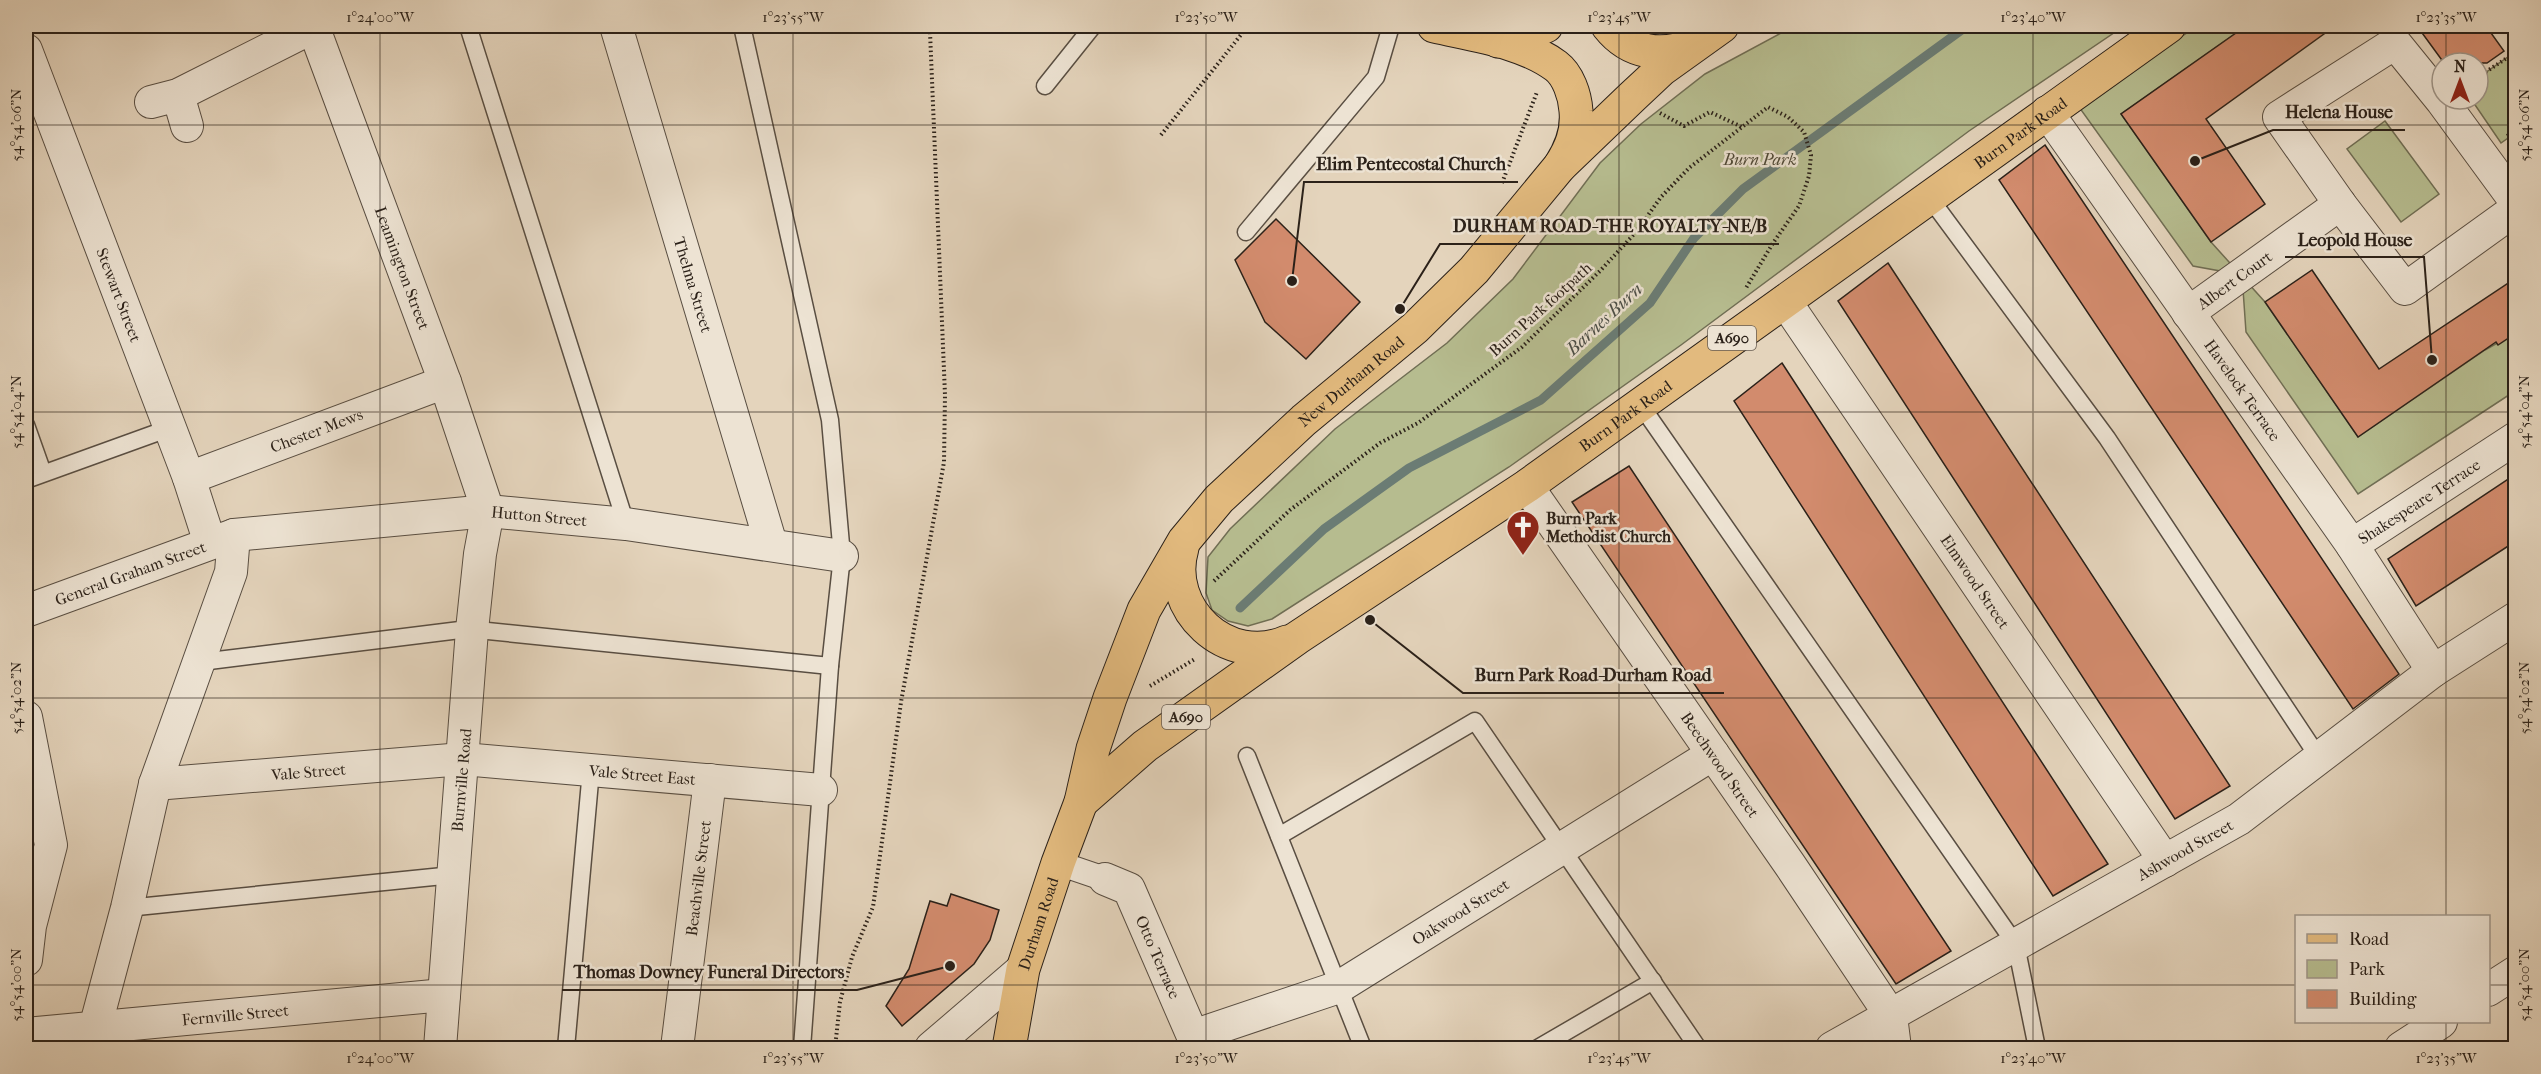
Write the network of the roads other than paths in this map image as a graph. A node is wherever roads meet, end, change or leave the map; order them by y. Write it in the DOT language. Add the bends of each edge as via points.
graph roads {
  1 [pos="313,26"];
  2 [pos="468,26"];
  3 [pos="616,26"];
  4 [pos="742,26"];
  5 [pos="1093,26"];
  6 [pos="1391,26"];
  7 [pos="1434,26"];
  8 [pos="1546,26"];
  9 [pos="1608,26"];
  10 [pos="1722,26"];
  11 [pos="2165,27"];
  12 [pos="1498,41"];
  13 [pos="1694,44"];
  14 [pos="26,50"];
  15 [pos="1045,86"];
  16 [pos="2047,112"];
  17 [pos="187,126"];
  18 [pos="1560,166"];
  19 [pos="1929,197"];
  20 [pos="2516,202"];
  21 [pos="2340,204"];
  22 [pos="2516,209"];
  23 [pos="1246,232"];
  24 [pos="1785,301"];
  25 [pos="2188,313"];
  26 [pos="445,382"];
  27 [pos="1640,404"];
  28 [pos="26,425"];
  29 [pos="170,428"];
  30 [pos="2516,438"];
  31 [pos="43,473"];
  32 [pos="189,478"];
  33 [pos="26,480"];
  34 [pos="1527,486"];
  35 [pos="488,511"];
  36 [pos="626,524"];
  37 [pos="222,539"];
  38 [pos="1184,541"];
  39 [pos="771,544"];
  40 [pos="2352,545"];
  41 [pos="842,556"];
  42 [pos="26,611"];
  43 [pos="2516,618"];
  44 [pos="472,630"];
  45 [pos="1297,638"];
  46 [pos="201,662"];
  47 [pos="830,666"];
  48 [pos="2433,671"];
  49 [pos="26,721"];
  50 [pos="1713,754"];
  51 [pos="1247,756"];
  52 [pos="2319,758"];
  53 [pos="463,759"];
  54 [pos="591,770"];
  55 [pos="710,780"];
  56 [pos="155,784"];
  57 [pos="821,790"];
  58 [pos="1081,802"];
  59 [pos="1279,836"];
  60 [pos="1563,848"];
  61 [pos="38,850"];
  62 [pos="2164,861"];
  63 [pos="1058,863"];
  64 [pos="453,875"];
  65 [pos="1105,879"];
  66 [pos="127,908"];
  67 [pos="2016,945"];
  68 [pos="26,960"];
  69 [pos="1023,969"];
  70 [pos="2516,972"];
  71 [pos="1653,981"];
  72 [pos="1339,987"];
  73 [pos="2490,989"];
  74 [pos="444,995"];
  75 [pos="1891,1016"];
  76 [pos="2439,1023"];
  77 [pos="95,1028"];
  78 [pos="26,1034"];
  79 [pos="1194,1044"];
  80 [pos="440,1048"];
  81 [pos="566,1048"];
  82 [pos="677,1048"];
  83 [pos="802,1048"];
  84 [pos="931,1048"];
  85 [pos="1009,1048"];
  86 [pos="1363,1048"];
  87 [pos="1538,1048"];
  88 [pos="1698,1048"];
  89 [pos="1832,1048"];
  90 [pos="1895,1048"];
  91 [pos="2037,1048"];
  92 [pos="2401,1048"];
  1 -- 17 [label="street" via="165,99"];
  1 -- 26 [label="street, Leamington Street"];
  2 -- 36 [label="lane"];
  3 -- 39 [label="street, Thelma Street"];
  4 -- 41 [label="lane" via="830,420"];
  5 -- 15 [label="lane"];
  6 -- 23 [label="lane" via="1376,77"];
  7 -- 12 [label="main road"];
  8 -- 12 [label="main road" via="1518,38"];
  9 -- 13 [label="main road" via="1642,50 1668,53"];
  10 -- 13 [label="main road, New Durham Road / A690"];
  11 -- 16 [label="main road, Burn Park Road / A690"];
  12 -- 18 [label="main road" via="1556,66 1572,90 1577,120 1575,137"];
  13 -- 18 [label="main road, New Durham Road / A690" via="1662,69"];
  14 -- 29 [label="street, Stewart Street"];
  16 -- 19 [label="main road, Burn Park Road / A690"];
  16 -- 25 [label="street, Havelock Terrace"];
  18 -- 38 [label="main road, New Durham Road / A690" via="1474,270 1414,328 1304,420 1219,499"];
  19 -- 24 [label="main road, Burn Park Road / A690"];
  19 -- 52 [label="lane" via="2107,438"];
  20 -- 21 [label="street" via="2395,43 2279,117"];
  21 -- 22 [label="street" via="2405,289"];
  21 -- 25 [label="street, Albert Court"];
  24 -- 27 [label="main road, Burn Park Road / A690"];
  24 -- 62 [label="street, Elmwood Street"];
  25 -- 40 [label="street, Havelock Terrace"];
  26 -- 32 [label="street, Chester Mews"];
  26 -- 35 [label="street, Leamington Street"];
  27 -- 34 [label="main road, Burn Park Road / A690"];
  27 -- 67 [label="lane"];
  28 -- 31 [label="lane"];
  29 -- 31 [label="lane"];
  29 -- 32 [label="street, Stewart Street"];
  30 -- 40 [label="street, Shakespeare Terrace"];
  31 -- 33 [label="lane"];
  32 -- 37 [label="street, Stewart Street"];
  34 -- 45 [label="main road, Burn Park Road / A690"];
  34 -- 50 [label="street, Beechwood Street"];
  35 -- 36 [label="street, Hutton Street"];
  35 -- 37 [label="street, Hutton Street"];
  35 -- 44 [label="street, Burnville Road"];
  36 -- 39 [label="street, Hutton Street"];
  37 -- 42 [label="street, General Graham Street"];
  37 -- 46 [label="street" via="231,572"];
  38 -- 45 [label="main road, A690" via="1179,574 1187,606 1204,628 1230,644 1247,648 1264,649"];
  38 -- 58 [label="main road, New Durham Road / A690" via="1144,610 1093,749"];
  39 -- 41 [label="street, Hutton Street"];
  40 -- 48 [label="street, Havelock Terrace"];
  41 -- 47 [label="lane"];
  43 -- 48 [label="street, Ashwood Street"];
  44 -- 46 [label="lane"];
  44 -- 47 [label="lane"];
  44 -- 53 [label="street, Burnville Road"];
  45 -- 58 [label="main road, Burn Park Road / A690" via="1145,746"];
  46 -- 56 [label="street"];
  47 -- 57 [label="lane"];
  48 -- 52 [label="street, Ashwood Street"];
  49 -- 61 [label="street"];
  50 -- 60 [label="street, Oakwood Street"];
  50 -- 75 [label="street, Beechwood Street"];
  51 -- 59 [label="lane"];
  52 -- 62 [label="street, Ashwood Street" via="2239,819"];
  53 -- 54 [label="street, Vale Street East"];
  53 -- 56 [label="street, Vale Street"];
  53 -- 64 [label="street, Burnville Road"];
  54 -- 55 [label="street, Vale Street East"];
  54 -- 81 [label="lane"];
  55 -- 57 [label="street, Vale Street East"];
  55 -- 82 [label="street, Beachville Street"];
  56 -- 66 [label="street"];
  57 -- 83 [label="lane"];
  58 -- 63 [label="main road, Durham Road / A690"];
  59 -- 60 [label="lane" via="1475,721"];
  59 -- 72 [label="lane"];
  60 -- 71 [label="lane"];
  60 -- 72 [label="street, Oakwood Street"];
  61 -- 68 [label="street"];
  62 -- 67 [label="street, Ashwood Street"];
  63 -- 65 [label="street"];
  63 -- 69 [label="main road, Durham Road / A690"];
  64 -- 66 [label="lane"];
  64 -- 74 [label="street, Burnville Road"];
  65 -- 79 [label="street, Otto Terrace" via="1129,889"];
  66 -- 77 [label="street"];
  67 -- 75 [label="street, Ashwood Street"];
  67 -- 91 [label="lane"];
  69 -- 84 [label="street"];
  69 -- 85 [label="main road, Durham Road / A690"];
  70 -- 73 [label="street"];
  71 -- 87 [label="lane"];
  71 -- 88 [label="lane"];
  72 -- 79 [label="street, Oakwood Street"];
  72 -- 86 [label="lane"];
  74 -- 77 [label="street, Fernville Street"];
  74 -- 80 [label="street, Burnville Road"];
  75 -- 89 [label="street, Ashwood Street"];
  75 -- 90 [label="street"];
  76 -- 92 [label="street"];
  77 -- 78 [label="street, Fernville Street"];
}
